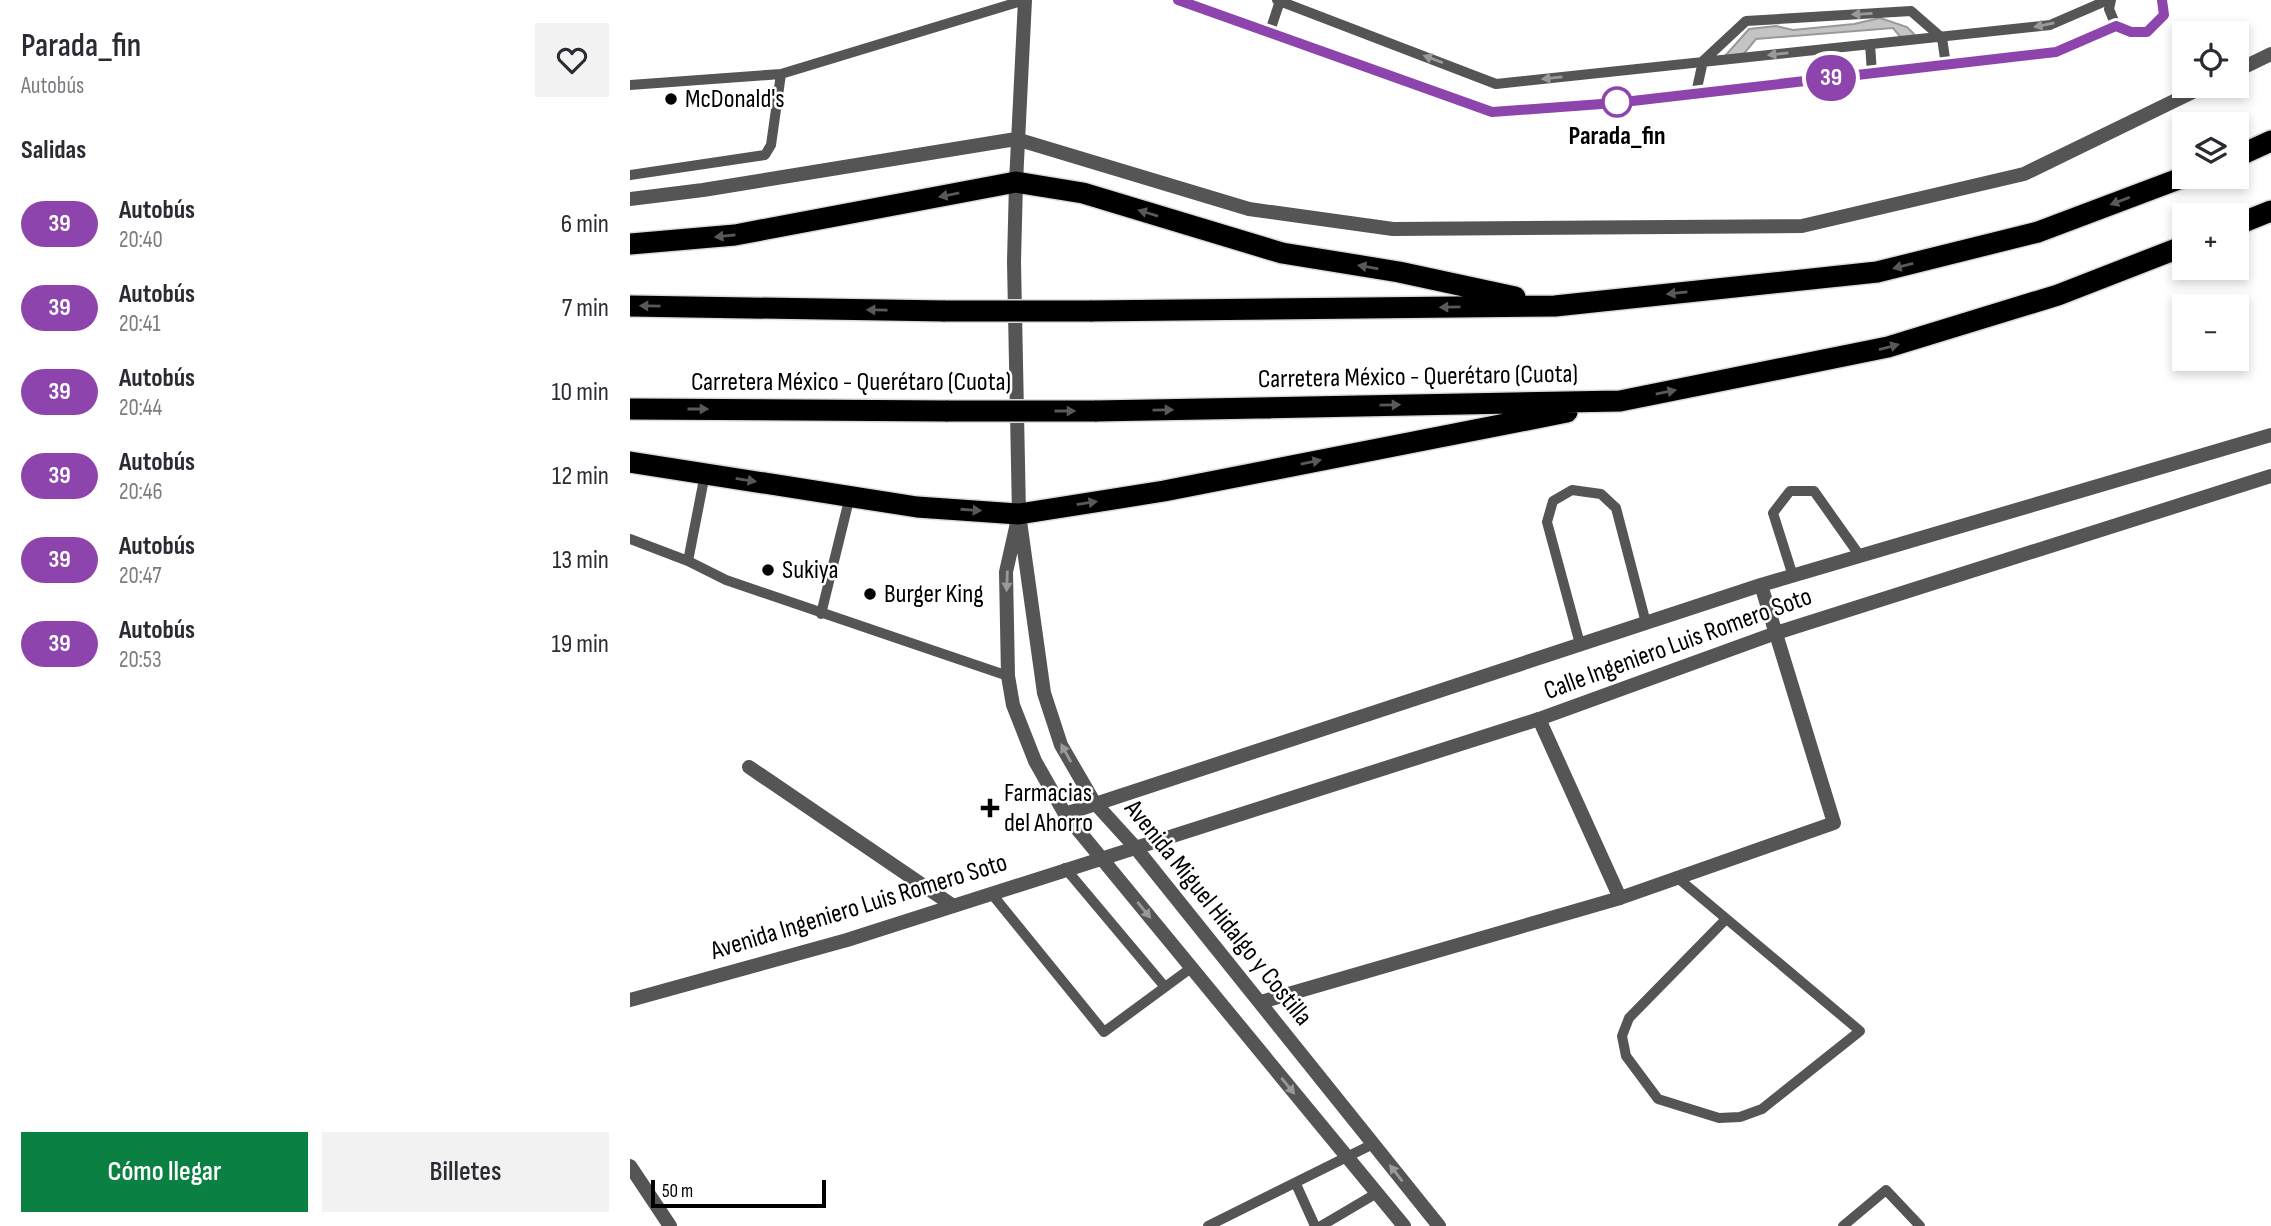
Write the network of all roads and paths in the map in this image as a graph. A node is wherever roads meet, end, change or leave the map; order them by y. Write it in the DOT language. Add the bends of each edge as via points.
graph roads {
  1 [pos="1025,0"];
  2 [pos="1177,0"];
  3 [pos="2109,0"];
  4 [pos="2162,0"];
  5 [pos="1279,1"];
  6 [pos="2116,26"];
  7 [pos="1269,34"];
  8 [pos="1942,38"];
  9 [pos="1870,44"];
  10 [pos="2271,54"];
  11 [pos="1703,61"];
  12 [pos="1947,65"];
  13 [pos="2249,65"];
  14 [pos="1872,73"];
  15 [pos="781,74"];
  16 [pos="630,85"];
  17 [pos="1696,93"];
  18 [pos="2180,98"];
  19 [pos="1016,139"];
  20 [pos="2271,141"];
  21 [pos="2249,151"];
  22 [pos="630,174"];
  23 [pos="1016,182"];
  24 [pos="2172,182"];
  25 [pos="630,199"];
  26 [pos="2271,211"];
  27 [pos="2249,220"];
  28 [pos="630,244"];
  29 [pos="2172,251"];
  30 [pos="630,306"];
  31 [pos="1555,306"];
  32 [pos="1620,401"];
  33 [pos="630,409"];
  34 [pos="2271,435"];
  35 [pos="630,463"];
  36 [pos="705,474"];
  37 [pos="2271,476"];
  38 [pos="850,496"];
  39 [pos="1020,514"];
  40 [pos="630,539"];
  41 [pos="1860,556"];
  42 [pos="688,561"];
  43 [pos="1793,576"];
  44 [pos="1761,585"];
  45 [pos="821,614"];
  46 [pos="1646,623"];
  47 [pos="1776,633"];
  48 [pos="1580,644"];
  49 [pos="1008,676"];
  50 [pos="1539,719"];
  51 [pos="750,767"];
  52 [pos="1094,802"];
  53 [pos="1065,814"];
  54 [pos="1135,847"];
  55 [pos="1101,857"];
  56 [pos="1065,869"];
  57 [pos="1679,879"];
  58 [pos="991,893"];
  59 [pos="1619,898"];
  60 [pos="952,905"];
  61 [pos="1726,919"];
  62 [pos="1191,968"];
  63 [pos="1165,986"];
  64 [pos="630,1000"];
  65 [pos="1261,1002"];
  66 [pos="1373,1144"];
  67 [pos="1348,1158"];
  68 [pos="630,1166"];
  69 [pos="1296,1184"];
  70 [pos="1377,1193"];
  71 [pos="670,1226"];
  72 [pos="1208,1226"];
  73 [pos="1315,1226"];
  74 [pos="1321,1226"];
  75 [pos="1404,1226"];
  76 [pos="1439,1226"];
  77 [pos="1843,1226"];
  78 [pos="1920,1226"];
  1 -- 15 [label="lane"];
  1 -- 19 [label="street, Avenida Miguel Hidalgo y Costilla"];
  2 -- 7 [label="lane"];
  3 -- 6 [label="lane"];
  3 -- 8 [label="lane, one-way" via="2050,25"];
  4 -- 6 [label="lane" via="2164,15 2147,32"];
  5 -- 7 [label="lane"];
  11 -- 5 [label="lane, one-way" via="1496,84"];
  6 -- 12 [label="lane" via="2056,52"];
  7 -- 17 [label="lane" via="1492,112"];
  8 -- 9 [label="lane"];
  8 -- 11 [label="lane, one-way" via="1911,11 1746,21"];
  8 -- 12 [label="lane"];
  9 -- 11 [label="lane, one-way"];
  9 -- 14 [label="lane"];
  10 -- 13 [label="street"];
  11 -- 17 [label="lane"];
  12 -- 14 [label="lane"];
  14 -- 17 [label="lane"];
  15 -- 16 [label="lane"];
  15 -- 22 [label="lane" via="771,145 765,155"];
  18 -- 19 [label="street" via="2024,174 1802,226 1393,229 1249,209"];
  19 -- 23 [label="street, Avenida Miguel Hidalgo y Costilla"];
  19 -- 25 [label="street"];
  20 -- 21 [label="highway"];
  23 -- 28 [label="highway, one-way" via="735,235"];
  31 -- 23 [label="highway, one-way" via="1399,272 1282,253 1083,193"];
  23 -- 39 [label="street, Avenida Miguel Hidalgo y Costilla"];
  24 -- 31 [label="highway, one-way" via="2038,232 1877,272"];
  26 -- 27 [label="highway"];
  32 -- 29 [label="highway, Carretera México - Querétaro (Cuota), one-way" via="1888,348 2058,295"];
  31 -- 30 [label="highway, one-way, bridge" via="1090,312"];
  33 -- 32 [label="highway, Carretera México - Querétaro (Cuota), one-way, bridge" via="1095,411"];
  39 -- 32 [label="highway, one-way" via="1164,491"];
  34 -- 41 [label="street"];
  35 -- 36 [label="highway"];
  36 -- 38 [label="highway, one-way"];
  36 -- 42 [label="lane"];
  37 -- 47 [label="street, Calle Ingeniero Luis Romero Soto"];
  38 -- 39 [label="highway, one-way" via="916,507"];
  38 -- 45 [label="lane"];
  39 -- 49 [label="street, Avenida Miguel Hidalgo y Costilla, one-way" via="1006,572"];
  52 -- 39 [label="street, Avenida Miguel Hidalgo y Costilla, one-way" via="1061,745 1044,693"];
  40 -- 42 [label="lane"];
  41 -- 43 [label="street"];
  41 -- 43 [label="lane" via="1814,491 1790,491 1773,513"];
  42 -- 45 [label="lane" via="726,580"];
  43 -- 44 [label="street"];
  44 -- 46 [label="street"];
  44 -- 47 [label="street"];
  45 -- 49 [label="lane"];
  46 -- 48 [label="street"];
  46 -- 48 [label="lane" via="1616,508 1601,494 1572,490 1553,501 1547,522"];
  47 -- 50 [label="street, Calle Ingeniero Luis Romero Soto"];
  47 -- 57 [label="street" via="1834,823"];
  48 -- 52 [label="street"];
  49 -- 53 [label="street, Avenida Miguel Hidalgo y Costilla" via="1013,705 1035,761"];
  50 -- 54 [label="street, Calle Ingeniero Luis Romero Soto"];
  50 -- 59 [label="street"];
  51 -- 60 [label="street"];
  52 -- 53 [label="street"];
  52 -- 54 [label="street, Avenida Miguel Hidalgo y Costilla"];
  53 -- 55 [label="street, Avenida Miguel Hidalgo y Costilla"];
  54 -- 55 [label="street, Calle Ingeniero Luis Romero Soto"];
  54 -- 65 [label="street, Avenida Miguel Hidalgo y Costilla"];
  55 -- 56 [label="street, Avenida Ingeniero Luis Romero Soto"];
  55 -- 62 [label="street, Avenida Miguel Hidalgo y Costilla, one-way"];
  56 -- 58 [label="street, Avenida Ingeniero Luis Romero Soto"];
  56 -- 63 [label="lane"];
  57 -- 59 [label="street"];
  57 -- 61 [label="lane"];
  58 -- 60 [label="street, Avenida Ingeniero Luis Romero Soto"];
  58 -- 63 [label="lane" via="1104,1032"];
  59 -- 65 [label="street"];
  60 -- 64 [label="street, Avenida Ingeniero Luis Romero Soto" via="846,940"];
  61 -- 61 [label="lane" via="1860,1031 1762,1109 1719,1118 1658,1099 1626,1056 1622,1036 1629,1018"];
  62 -- 63 [label="lane"];
  62 -- 67 [label="street, Avenida Miguel Hidalgo y Costilla, one-way"];
  65 -- 66 [label="street, Avenida Miguel Hidalgo y Costilla"];
  66 -- 67 [label="lane"];
  76 -- 66 [label="street, Avenida Miguel Hidalgo y Costilla, one-way"];
  67 -- 69 [label="lane"];
  67 -- 70 [label="street, Avenida Miguel Hidalgo y Costilla"];
  68 -- 71 [label="street"];
  69 -- 72 [label="lane"];
  69 -- 73 [label="lane"];
  70 -- 74 [label="lane"];
  70 -- 75 [label="street, Avenida Miguel Hidalgo y Costilla"];
  77 -- 78 [label="lane" via="1886,1190"];
}
